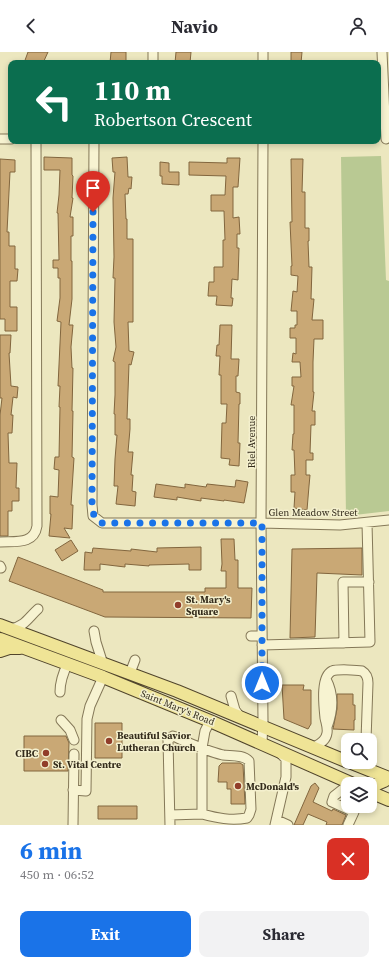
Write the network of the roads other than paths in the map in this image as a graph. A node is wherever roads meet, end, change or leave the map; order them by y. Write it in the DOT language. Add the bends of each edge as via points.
graph roads {
  1 [pos="382,52"];
  2 [pos="384,139"];
  3 [pos="36,144"];
  4 [pos="94,144"];
  5 [pos="263,144"];
  6 [pos="389,520"];
  7 [pos="262,523"];
  8 [pos="367,523"];
  9 [pos="0,542"];
  10 [pos="368,582"];
  11 [pos="38,609"];
  12 [pos="5,627"];
  13 [pos="94,631"];
  14 [pos="252,636"];
  15 [pos="0,639"];
  16 [pos="262,640"];
  17 [pos="344,643"];
  18 [pos="25,648"];
  19 [pos="0,651"];
  20 [pos="135,660"];
  21 [pos="68,663"];
  22 [pos="103,664"];
  23 [pos="130,673"];
  24 [pos="103,677"];
  25 [pos="60,692"];
  26 [pos="231,696"];
  27 [pos="241,718"];
  28 [pos="61,720"];
  29 [pos="210,720"];
  30 [pos="262,727"];
  31 [pos="366,733"];
  32 [pos="74,740"];
  33 [pos="262,743"];
  34 [pos="202,748"];
  35 [pos="313,748"];
  36 [pos="278,751"];
  37 [pos="74,754"];
  38 [pos="341,758"];
  39 [pos="368,769"];
  40 [pos="389,778"];
  41 [pos="341,779"];
  42 [pos="377,784"];
  43 [pos="73,790"];
  44 [pos="341,790"];
  45 [pos="377,795"];
  46 [pos="389,800"];
  47 [pos="341,806"];
  48 [pos="354,813"];
  49 [pos="170,815"];
  50 [pos="204,815"];
  51 [pos="249,815"];
  52 [pos="276,823"];
  53 [pos="73,825"];
  54 [pos="170,825"];
  55 [pos="226,825"];
  56 [pos="244,825"];
  57 [pos="288,825"];
  58 [pos="348,825"];
  1 -- 2 [label="street"];
  3 -- 9 [label="street" via="36,531 27,541"];
  4 -- 7 [label="street, Glen Meadow Street" via="94,516 102,523"];
  5 -- 7 [label="street, Riel Avenue"];
  6 -- 8 [label="street, Glen Meadow Street"];
  7 -- 8 [label="street, Glen Meadow Street"];
  7 -- 16 [label="street, Riel Avenue"];
  8 -- 10 [label="street"];
  10 -- 17 [label="street" via="343,582"];
  10 -- 17 [label="street" via="370,642"];
  11 -- 12 [label="street" via="18,628"];
  12 -- 22 [label="main road, Saint Mary's Road"];
  13 -- 22 [label="street"];
  14 -- 16 [label="street"];
  15 -- 18 [label="main road, Saint Mary's Road"];
  16 -- 17 [label="street"];
  16 -- 30 [label="street, Riel Avenue"];
  18 -- 19 [label="main road" via="8,648"];
  18 -- 21 [label="main road, Saint Mary's Road"];
  20 -- 23 [label="street"];
  21 -- 24 [label="main road, Saint Mary's Road"];
  21 -- 25 [label="street" via="62,675"];
  22 -- 23 [label="main road, Saint Mary's Road"];
  23 -- 27 [label="main road, Saint Mary's Road"];
  24 -- 29 [label="main road, Saint Mary's Road"];
  24 -- 43 [label="street" via="87,719 86,791"];
  26 -- 27 [label="street" via="235,710"];
  27 -- 30 [label="main road, Saint Mary's Road"];
  28 -- 32 [label="street" via="70,730"];
  29 -- 33 [label="main road, Saint Mary's Road"];
  29 -- 34 [label="street"];
  30 -- 33 [label="street, Riel Avenue"];
  30 -- 35 [label="main road, Saint Mary's Road"];
  31 -- 35 [label="street" via="367,676 358,670 333,670 323,687 327,733 325,739"];
  33 -- 36 [label="main road, Saint Mary's Road"];
  34 -- 49 [label="street" via="173,736 168,740"];
  34 -- 50 [label="street"];
  34 -- 51 [label="street" via="244,757 249,761"];
  35 -- 38 [label="main road, Saint Mary's Road"];
  36 -- 41 [label="main road, Saint Mary's Road"];
  36 -- 52 [label="street" via="286,759 286,777"];
  37 -- 43 [label="street"];
  39 -- 40 [label="main road, Saint Mary's Road"];
  40 -- 42 [label="main road"];
  43 -- 53 [label="street"];
  44 -- 47 [label="street" via="332,802"];
  45 -- 46 [label="main road"];
  48 -- 58 [label="street"];
  49 -- 50 [label="street"];
  49 -- 54 [label="street"];
  50 -- 51 [label="street" via="230,819 247,818"];
  50 -- 55 [label="street" via="214,822"];
  51 -- 56 [label="street" via="248,822"];
  52 -- 57 [label="street"];
}
